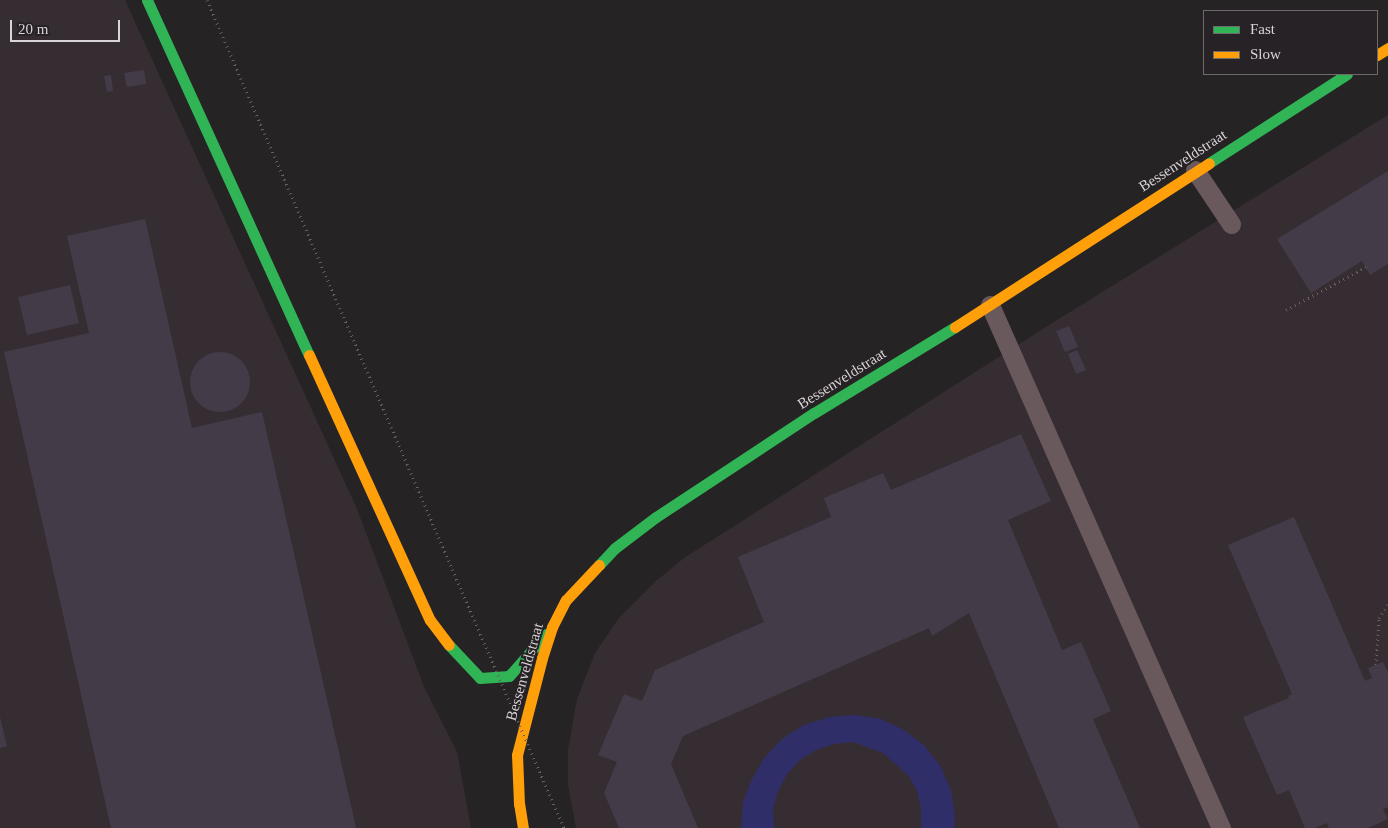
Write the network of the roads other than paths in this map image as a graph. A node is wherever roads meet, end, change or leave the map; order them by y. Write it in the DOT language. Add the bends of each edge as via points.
graph roads {
  1 [pos="147,0"];
  2 [pos="1345,75"];
  3 [pos="1194,170"];
  4 [pos="1231,224"];
  5 [pos="990,304"];
  6 [pos="552,627"];
  7 [pos="523,828"];
  8 [pos="1221,828"];
  1 -- 6 [label="street" via="430,620 480,678 508,676"];
  2 -- 3 [label="street, Bessenveldstraat"];
  3 -- 4 [label="lane"];
  3 -- 5 [label="street, Bessenveldstraat"];
  5 -- 6 [label="street, Bessenveldstraat" via="814,413 656,517 615,548 566,600"];
  5 -- 8 [label="lane"];
  6 -- 7 [label="street, Bessenveldstraat" via="517,755"];
}
